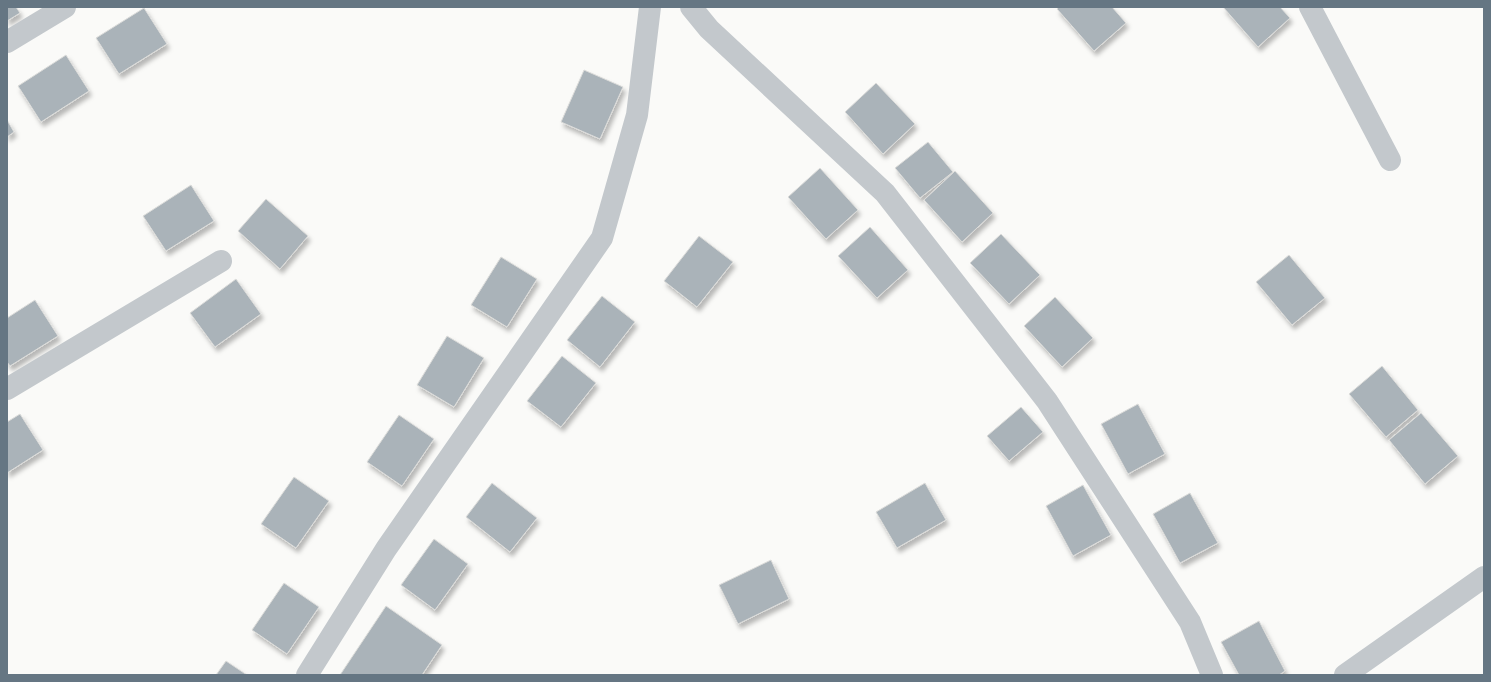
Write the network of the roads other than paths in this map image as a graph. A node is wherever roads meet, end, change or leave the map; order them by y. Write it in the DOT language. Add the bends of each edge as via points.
graph roads {
  1 [pos="65,7"];
  2 [pos="650,7"];
  3 [pos="691,7"];
  4 [pos="1310,7"];
  5 [pos="7,42"];
  6 [pos="1390,160"];
  7 [pos="221,262"];
  8 [pos="7,389"];
  9 [pos="1484,577"];
  10 [pos="307,675"];
  11 [pos="1212,675"];
  12 [pos="1345,675"];
  1 -- 5 [label="street"];
  2 -- 10 [label="street" via="637,115 602,238 386,549"];
  3 -- 11 [label="street" via="709,29 885,193 1047,401 1190,622"];
  4 -- 6 [label="street"];
  7 -- 8 [label="street"];
  9 -- 12 [label="street"];
}
